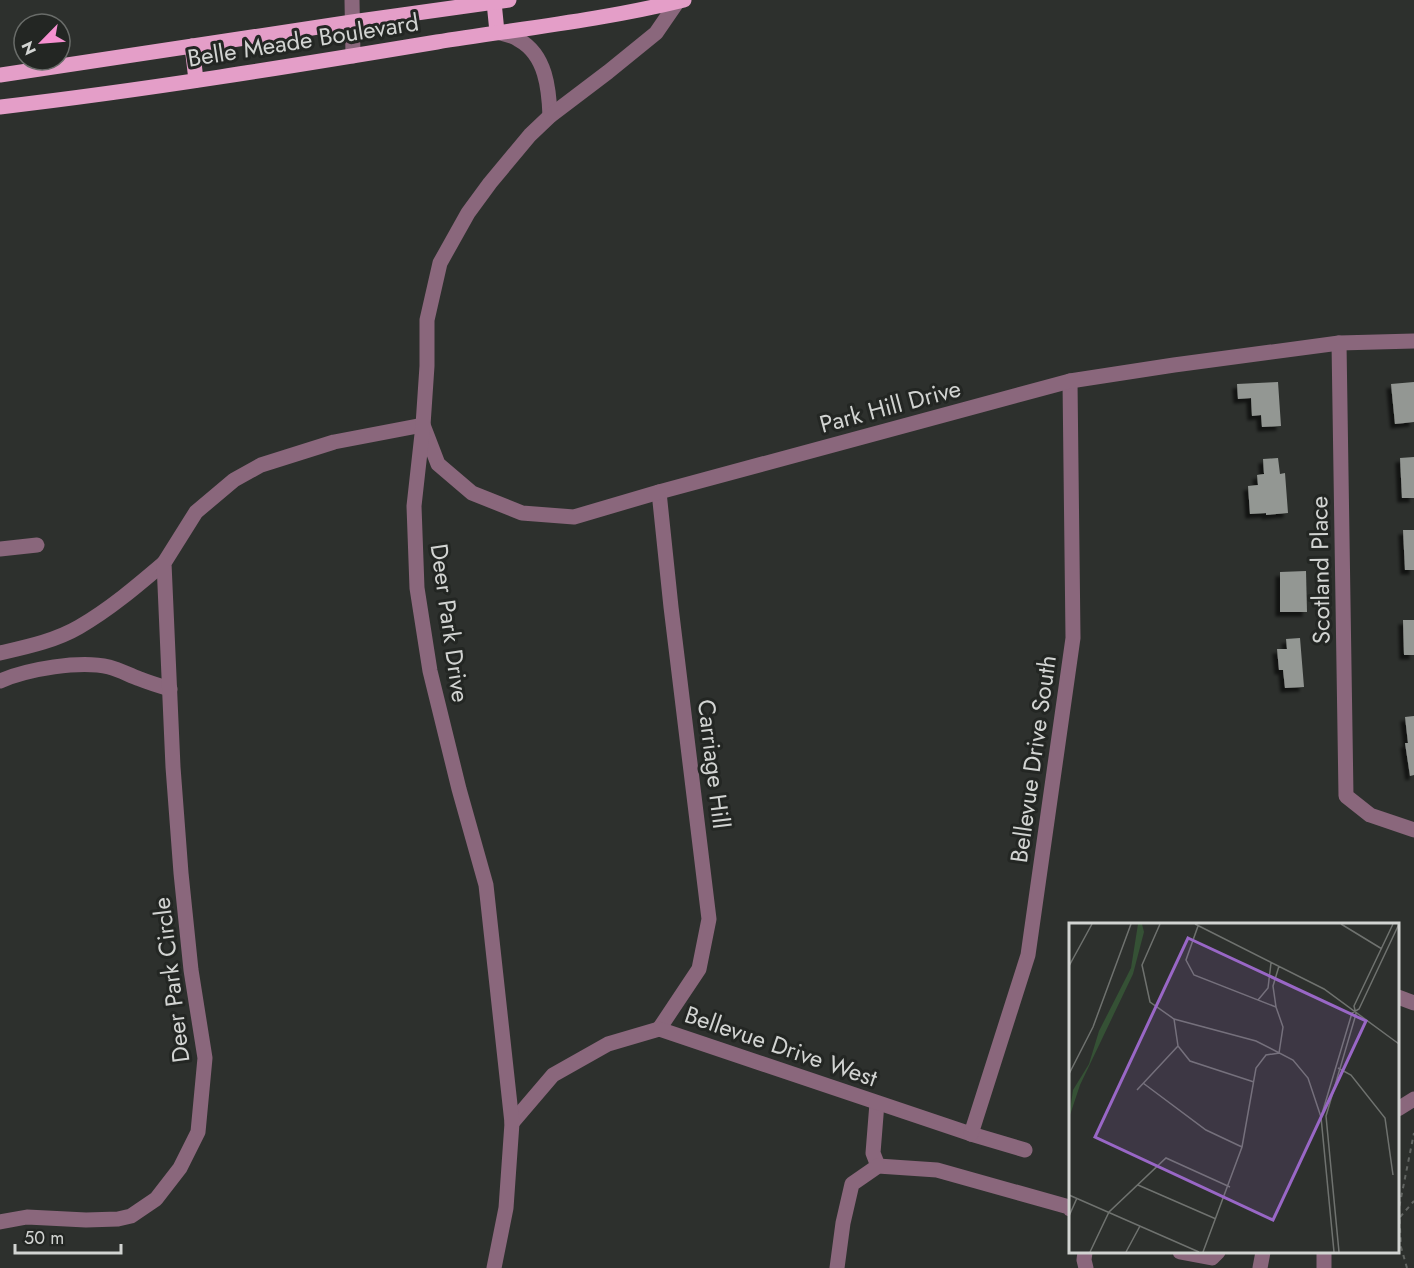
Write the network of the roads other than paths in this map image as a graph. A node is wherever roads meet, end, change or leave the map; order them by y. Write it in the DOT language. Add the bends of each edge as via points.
graph roads {
  1 [pos="352,0"];
  2 [pos="680,0"];
  3 [pos="502,1"];
  4 [pos="352,22"];
  5 [pos="497,32"];
  6 [pos="192,46"];
  7 [pos="353,56"];
  8 [pos="0,75"];
  9 [pos="196,80"];
  10 [pos="0,107"];
  11 [pos="550,116"];
  12 [pos="1414,341"];
  13 [pos="1339,343"];
  14 [pos="1070,381"];
  15 [pos="423,425"];
  16 [pos="659,492"];
  17 [pos="37,545"];
  18 [pos="0,549"];
  19 [pos="164,563"];
  20 [pos="0,653"];
  21 [pos="0,681"];
  22 [pos="170,689"];
  23 [pos="1414,831"];
  24 [pos="1399,997"];
  25 [pos="1414,1003"];
  26 [pos="659,1029"];
  27 [pos="1414,1099"];
  28 [pos="877,1103"];
  29 [pos="1399,1109"];
  30 [pos="512,1123"];
  31 [pos="971,1134"];
  32 [pos="1025,1150"];
  33 [pos="878,1166"];
  34 [pos="1069,1207"];
  35 [pos="0,1222"];
  36 [pos="1085,1253"];
  37 [pos="1188,1253"];
  38 [pos="1263,1253"];
  39 [pos="1213,1259"];
  40 [pos="494,1268"];
  41 [pos="837,1268"];
  42 [pos="1086,1268"];
  43 [pos="1260,1268"];
  1 -- 4 [label="street"];
  2 -- 5 [label="main road, Belle Meade Boulevard"];
  2 -- 11 [label="street, Deer Park Drive" via="656,33"];
  3 -- 4 [label="main road, Belle Meade Boulevard"];
  3 -- 5 [label="main road"];
  4 -- 6 [label="main road, Belle Meade Boulevard"];
  4 -- 7 [label="street"];
  5 -- 7 [label="main road, Belle Meade Boulevard"];
  5 -- 11 [label="street" via="521,40 539,62 546,76"];
  6 -- 8 [label="main road, Belle Meade Boulevard"];
  6 -- 9 [label="main road"];
  7 -- 9 [label="main road, Belle Meade Boulevard"];
  9 -- 10 [label="main road, Belle Meade Boulevard"];
  11 -- 15 [label="street, Deer Park Drive" via="490,183 440,263 427,320"];
  12 -- 13 [label="street, Park Hill Drive"];
  13 -- 14 [label="street, Park Hill Drive"];
  13 -- 23 [label="street, Scotland Place" via="1346,796 1370,815"];
  14 -- 16 [label="street, Park Hill Drive"];
  14 -- 31 [label="street, Bellevue Drive South" via="1074,638 1028,955"];
  15 -- 16 [label="street, Park Hill Drive" via="438,464 472,493 522,513 574,517"];
  15 -- 19 [label="street" via="334,442 261,465 234,480 196,512"];
  15 -- 30 [label="street, Deer Park Drive" via="414,506 417,588 430,671 486,885"];
  16 -- 26 [label="street, Carriage Hill" via="709,919 699,969"];
  17 -- 18 [label="street"];
  19 -- 20 [label="street" via="78,628"];
  19 -- 22 [label="street, Deer Park Circle"];
  21 -- 22 [label="street" via="38,670 90,664"];
  22 -- 35 [label="street, Deer Park Circle" via="181,873 191,970 206,1058 198,1132 180,1168 156,1199 131,1216 87,1220 27,1217"];
  24 -- 25 [label="street"];
  26 -- 28 [label="street, Bellevue Drive West"];
  26 -- 30 [label="street, Bellevue Drive West" via="608,1044 554,1075"];
  27 -- 29 [label="street"];
  28 -- 31 [label="street, Bellevue Drive West"];
  28 -- 33 [label="street" via="873,1153"];
  30 -- 40 [label="street, Deer Park Drive" via="506,1208"];
  31 -- 32 [label="street, Bellevue Drive West"];
  33 -- 34 [label="street" via="937,1170"];
  33 -- 41 [label="street" via="852,1184"];
  36 -- 42 [label="street"];
  37 -- 39 [label="street"];
  38 -- 43 [label="street"];
}
